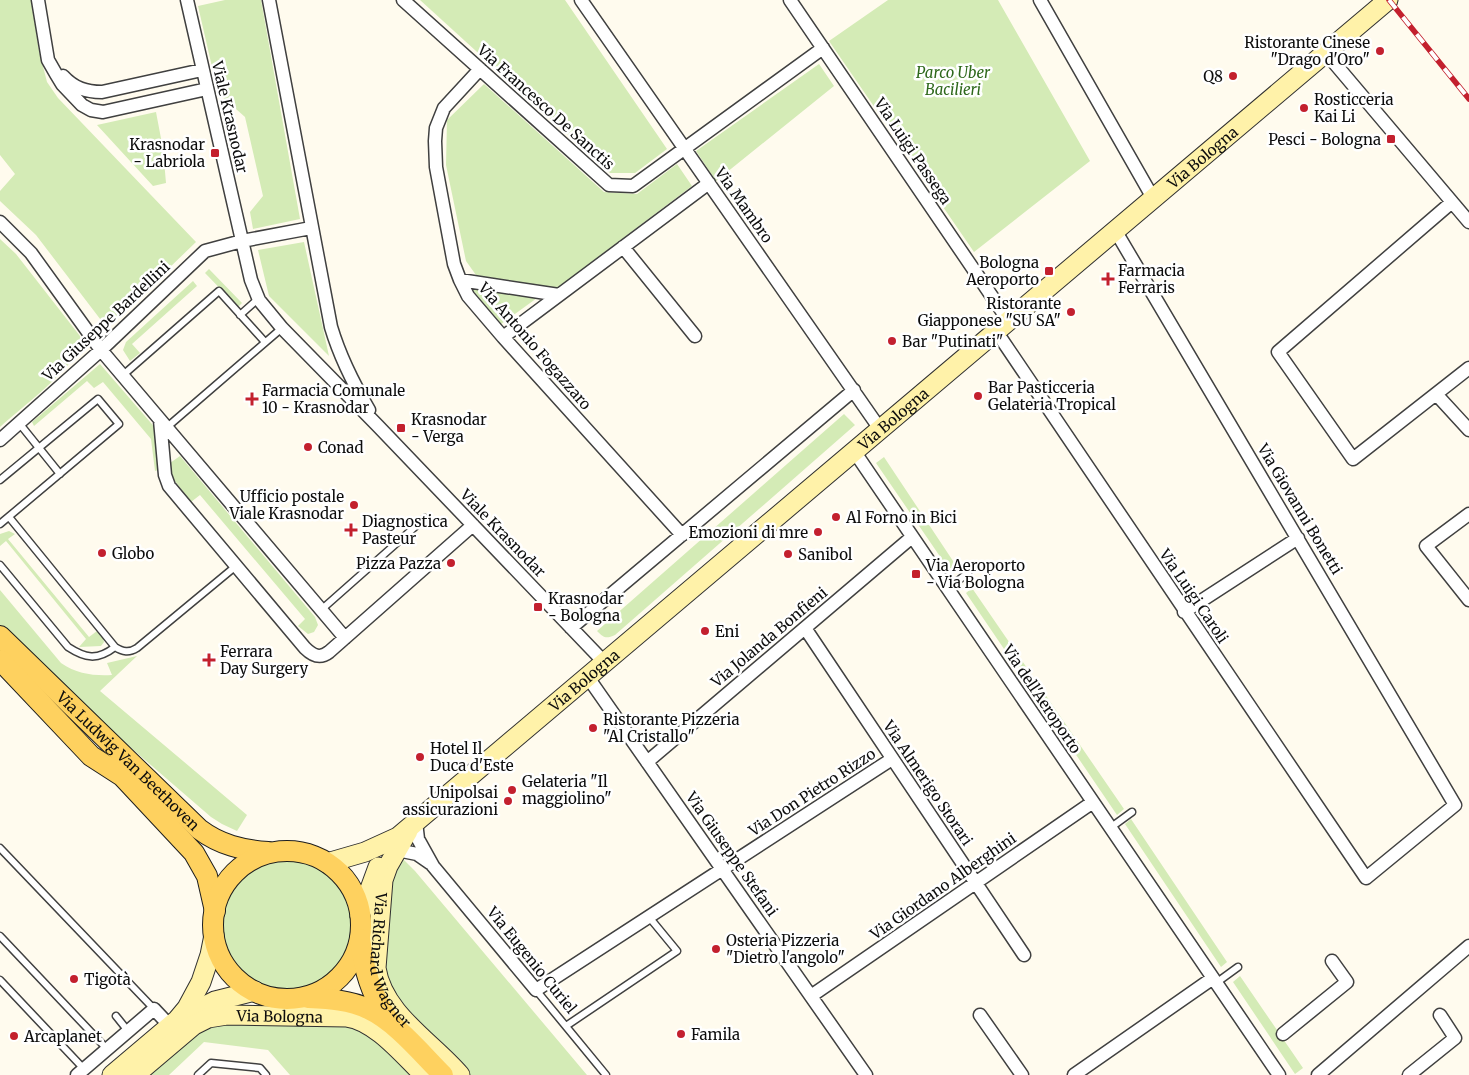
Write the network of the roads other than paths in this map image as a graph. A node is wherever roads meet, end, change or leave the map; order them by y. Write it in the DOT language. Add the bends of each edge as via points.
graph roads {
  1 [pos="38,0"];
  2 [pos="187,0"];
  3 [pos="270,0"];
  4 [pos="404,0"];
  5 [pos="581,0"];
  6 [pos="790,0"];
  7 [pos="1040,0"];
  8 [pos="1388,0"];
  9 [pos="823,48"];
  10 [pos="1325,52"];
  11 [pos="48,60"];
  12 [pos="202,70"];
  13 [pos="480,70"];
  14 [pos="207,89"];
  15 [pos="685,149"];
  16 [pos="709,183"];
  17 [pos="1153,198"];
  18 [pos="1452,202"];
  19 [pos="0,222"];
  20 [pos="1469,222"];
  21 [pos="311,228"];
  22 [pos="1115,230"];
  23 [pos="242,240"];
  24 [pos="623,247"];
  25 [pos="460,280"];
  26 [pos="559,295"];
  27 [pos="258,299"];
  28 [pos="240,315"];
  29 [pos="1002,326"];
  30 [pos="282,328"];
  31 [pos="695,336"];
  32 [pos="503,337"];
  33 [pos="265,342"];
  34 [pos="101,350"];
  35 [pos="1469,368"];
  36 [pos="122,376"];
  37 [pos="854,390"];
  38 [pos="1436,394"];
  39 [pos="19,423"];
  40 [pos="163,424"];
  41 [pos="378,426"];
  42 [pos="880,429"];
  43 [pos="1469,430"];
  44 [pos="0,440"];
  45 [pos="39,448"];
  46 [pos="854,451"];
  47 [pos="60,474"];
  48 [pos="0,480"];
  49 [pos="1469,514"];
  50 [pos="9,517"];
  51 [pos="425,518"];
  52 [pos="0,524"];
  53 [pos="472,525"];
  54 [pos="682,535"];
  55 [pos="912,537"];
  56 [pos="1298,538"];
  57 [pos="0,565"];
  58 [pos="236,566"];
  59 [pos="968,573"];
  60 [pos="947,589"];
  61 [pos="1469,600"];
  62 [pos="321,610"];
  63 [pos="1184,612"];
  64 [pos="571,628"];
  65 [pos="805,628"];
  66 [pos="0,636"];
  67 [pos="345,638"];
  68 [pos="115,647"];
  69 [pos="0,660"];
  70 [pos="604,662"];
  71 [pos="588,676"];
  72 [pos="892,759"];
  73 [pos="647,762"];
  74 [pos="1093,802"];
  75 [pos="1132,812"];
  76 [pos="1110,828"];
  77 [pos="405,834"];
  78 [pos="0,848"];
  79 [pos="273,853"];
  80 [pos="327,863"];
  81 [pos="433,866"];
  82 [pos="722,869"];
  83 [pos="1366,878"];
  84 [pos="975,883"];
  85 [pos="215,911"];
  86 [pos="360,916"];
  87 [pos="649,917"];
  88 [pos="214,935"];
  89 [pos="0,936"];
  90 [pos="360,938"];
  91 [pos="1469,946"];
  92 [pos="1024,955"];
  93 [pos="1332,961"];
  94 [pos="1238,967"];
  95 [pos="0,980"];
  96 [pos="1215,980"];
  97 [pos="536,990"];
  98 [pos="255,991"];
  99 [pos="811,996"];
  100 [pos="298,998"];
  101 [pos="154,1009"];
  102 [pos="1440,1015"];
  103 [pos="116,1016"];
  104 [pos="980,1016"];
  105 [pos="173,1023"];
  106 [pos="392,1025"];
  107 [pos="566,1026"];
  108 [pos="128,1031"];
  109 [pos="1283,1034"];
  110 [pos="107,1049"];
  111 [pos="80,1072"];
  112 [pos="123,1072"];
  113 [pos="198,1075"];
  114 [pos="266,1075"];
  115 [pos="424,1075"];
  116 [pos="443,1075"];
  117 [pos="460,1075"];
  118 [pos="606,1075"];
  119 [pos="866,1075"];
  120 [pos="1022,1075"];
  121 [pos="1074,1075"];
  122 [pos="1279,1075"];
  123 [pos="1318,1075"];
  124 [pos="1409,1075"];
  1 -- 11 [label="street"];
  2 -- 12 [label="street, Viale Krasnodar"];
  3 -- 21 [label="street, Viale Krasnodar"];
  4 -- 13 [label="street, Via Francesco De Sanctis"];
  5 -- 15 [label="street, Via Mambro"];
  6 -- 9 [label="street, Via Luigi Passega"];
  7 -- 17 [label="street"];
  8 -- 10 [label="street, Via Bologna"];
  9 -- 15 [label="street, Via Francesco De Sanctis"];
  9 -- 29 [label="street, Via Luigi Passega"];
  10 -- 17 [label="street, Via Bologna"];
  10 -- 18 [label="street"];
  11 -- 12 [label="street" via="72,84 95,92 110,92"];
  11 -- 14 [label="street" via="76,100 97,111"];
  12 -- 14 [label="street, Viale Krasnodar"];
  13 -- 15 [label="street, Via Francesco De Sanctis" via="609,185 633,186"];
  13 -- 25 [label="street, Via Antonio Fogazzaro" via="444,108 436,128 436,167 454,264"];
  14 -- 23 [label="street, Viale Krasnodar"];
  15 -- 16 [label="street, Via Mambro"];
  16 -- 24 [label="street"];
  16 -- 37 [label="street, Via Mambro"];
  17 -- 22 [label="street, Via Bologna"];
  18 -- 20 [label="street"];
  18 -- 38 [label="street" via="1278,352 1353,459"];
  19 -- 34 [label="street" via="39,263"];
  21 -- 23 [label="street"];
  21 -- 41 [label="street, Viale Krasnodar" via="338,350"];
  22 -- 29 [label="street, Via Bologna"];
  22 -- 56 [label="street, Via Giovanni Bonetti"];
  23 -- 27 [label="street, Viale Krasnodar"];
  23 -- 34 [label="street, Via Giuseppe Bardellini" via="205,251"];
  24 -- 26 [label="street"];
  24 -- 31 [label="street"];
  25 -- 26 [label="street"];
  25 -- 32 [label="street, Via Antonio Fogazzaro" via="468,296"];
  26 -- 32 [label="street"];
  27 -- 28 [label="lane"];
  27 -- 30 [label="street, Viale Krasnodar"];
  28 -- 33 [label="lane"];
  28 -- 36 [label="lane" via="219,291"];
  29 -- 42 [label="street, Via Bologna"];
  29 -- 63 [label="street, Via Luigi Caroli"];
  30 -- 33 [label="lane"];
  30 -- 41 [label="street, Viale Krasnodar"];
  32 -- 54 [label="street, Via Antonio Fogazzaro"];
  33 -- 40 [label="lane"];
  34 -- 36 [label="street"];
  34 -- 39 [label="street, Via Giuseppe Bardellini"];
  35 -- 38 [label="street"];
  36 -- 40 [label="street"];
  37 -- 42 [label="street, Via Mambro"];
  37 -- 54 [label="street"];
  38 -- 43 [label="street"];
  39 -- 44 [label="street, Via Giuseppe Bardellini"];
  39 -- 45 [label="lane"];
  40 -- 58 [label="street" via="165,475 169,486"];
  40 -- 62 [label="street"];
  41 -- 53 [label="street, Viale Krasnodar"];
  42 -- 46 [label="street, Via Bologna"];
  45 -- 47 [label="lane"];
  45 -- 47 [label="lane" via="98,399 119,424"];
  45 -- 48 [label="lane"];
  46 -- 55 [label="street, Via dell'Aeroporto"];
  46 -- 70 [label="street, Via Bologna"];
  47 -- 50 [label="lane"];
  49 -- 61 [label="street" via="1426,546"];
  50 -- 52 [label="lane"];
  50 -- 68 [label="lane"];
  51 -- 62 [label="lane"];
  53 -- 64 [label="street, Viale Krasnodar"];
  53 -- 67 [label="street"];
  54 -- 64 [label="street"];
  55 -- 60 [label="street, Via dell'Aeroporto"];
  55 -- 65 [label="street, Via Jolanda Bonfieni"];
  56 -- 63 [label="street"];
  56 -- 83 [label="street, Via Giovanni Bonetti" via="1456,805"];
  57 -- 68 [label="lane" via="68,647 90,657"];
  58 -- 67 [label="street" via="309,652 318,657 324,656"];
  58 -- 68 [label="lane" via="137,648 131,652"];
  59 -- 60 [label="lane"];
  60 -- 74 [label="street, Via dell'Aeroporto"];
  62 -- 67 [label="street"];
  63 -- 83 [label="street, Via Luigi Caroli"];
  64 -- 70 [label="street, Viale Krasnodar"];
  65 -- 72 [label="street, Via Almerigo Storari"];
  65 -- 73 [label="street, Via Jolanda Bonfieni"];
  66 -- 79 [label="main road, Via Ludwig Van Beethoven" via="204,833 228,846"];
  69 -- 85 [label="main road, Via Ludwig Van Beethoven" via="91,756 122,776 194,853 207,876"];
  70 -- 71 [label="street, Via Bologna"];
  71 -- 73 [label="street, Via Giuseppe Stefani"];
  71 -- 77 [label="street, Via Bologna"];
  72 -- 82 [label="street, Via Don Pietro Rizzo"];
  72 -- 84 [label="street, Via Almerigo Storari"];
  73 -- 82 [label="street, Via Giuseppe Stefani"];
  74 -- 76 [label="street, Via dell'Aeroporto"];
  74 -- 84 [label="street, Via Giordano Alberghini"];
  75 -- 76 [label="lane"];
  76 -- 96 [label="street, Via dell'Aeroporto"];
  77 -- 80 [label="street, Via Bologna" via="365,852"];
  77 -- 81 [label="street, Via Eugenio Curiel" via="417,854"];
  77 -- 81 [label="street, Via Eugenio Curiel" via="418,839"];
  77 -- 86 [label="street, Via Bologna" via="378,867"];
  77 -- 117 [label="street, Via Richard Wagner" via="388,866 382,888 376,968 379,984 397,1012"];
  78 -- 101 [label="lane"];
  79 -- 80 [label="main road, Via Bologna" via="304,853"];
  79 -- 85 [label="main road, Via Bologna" via="252,860 233,875 221,892"];
  80 -- 86 [label="main road, Via Bologna" via="352,889"];
  81 -- 97 [label="street, Via Eugenio Curiel"];
  82 -- 87 [label="street, Via Don Pietro Rizzo"];
  82 -- 99 [label="street, Via Giuseppe Stefani"];
  84 -- 92 [label="street, Via Almerigo Storari"];
  84 -- 99 [label="street, Via Giordano Alberghini"];
  85 -- 88 [label="main road, Via Bologna"];
  86 -- 90 [label="main road, Via Bologna"];
  87 -- 97 [label="street, Via Don Pietro Rizzo"];
  87 -- 107 [label="lane" via="677,951"];
  88 -- 98 [label="main road, Via Bologna" via="220,956 229,969"];
  88 -- 105 [label="street, Via Bologna" via="193,1000"];
  89 -- 110 [label="lane"];
  90 -- 100 [label="main road, Via Bologna" via="350,962 336,980 321,990"];
  90 -- 106 [label="main road, Via Richard Wagner" via="367,979"];
  91 -- 123 [label="street"];
  93 -- 109 [label="street" via="1347,982"];
  94 -- 96 [label="lane"];
  95 -- 111 [label="lane"];
  96 -- 121 [label="street"];
  96 -- 122 [label="street, Via dell'Aeroporto"];
  97 -- 107 [label="lane, Via Eugenio Curiel"];
  98 -- 100 [label="main road, Via Bologna" via="272,997"];
  98 -- 105 [label="street, Via Bologna" via="215,1001"];
  99 -- 119 [label="street, Via Giuseppe Stefani"];
  100 -- 106 [label="main road, Via Richard Wagner" via="359,1005"];
  101 -- 105 [label="street"];
  101 -- 108 [label="street"];
  102 -- 124 [label="street" via="1455,1038"];
  103 -- 108 [label="lane"];
  104 -- 120 [label="street"];
  105 -- 112 [label="street, Via Bologna"];
  106 -- 116 [label="main road, Via Richard Wagner"];
  107 -- 118 [label="lane, Via Eugenio Curiel"];
  108 -- 110 [label="street"];
  110 -- 111 [label="street"];
  110 -- 112 [label="street"];
  112 -- 115 [label="street, Via Bologna" via="194,1025 208,1018 228,1015 347,1017 358,1020 373,1027"];
  113 -- 114 [label="lane" via="210,1063 260,1068"];
}
